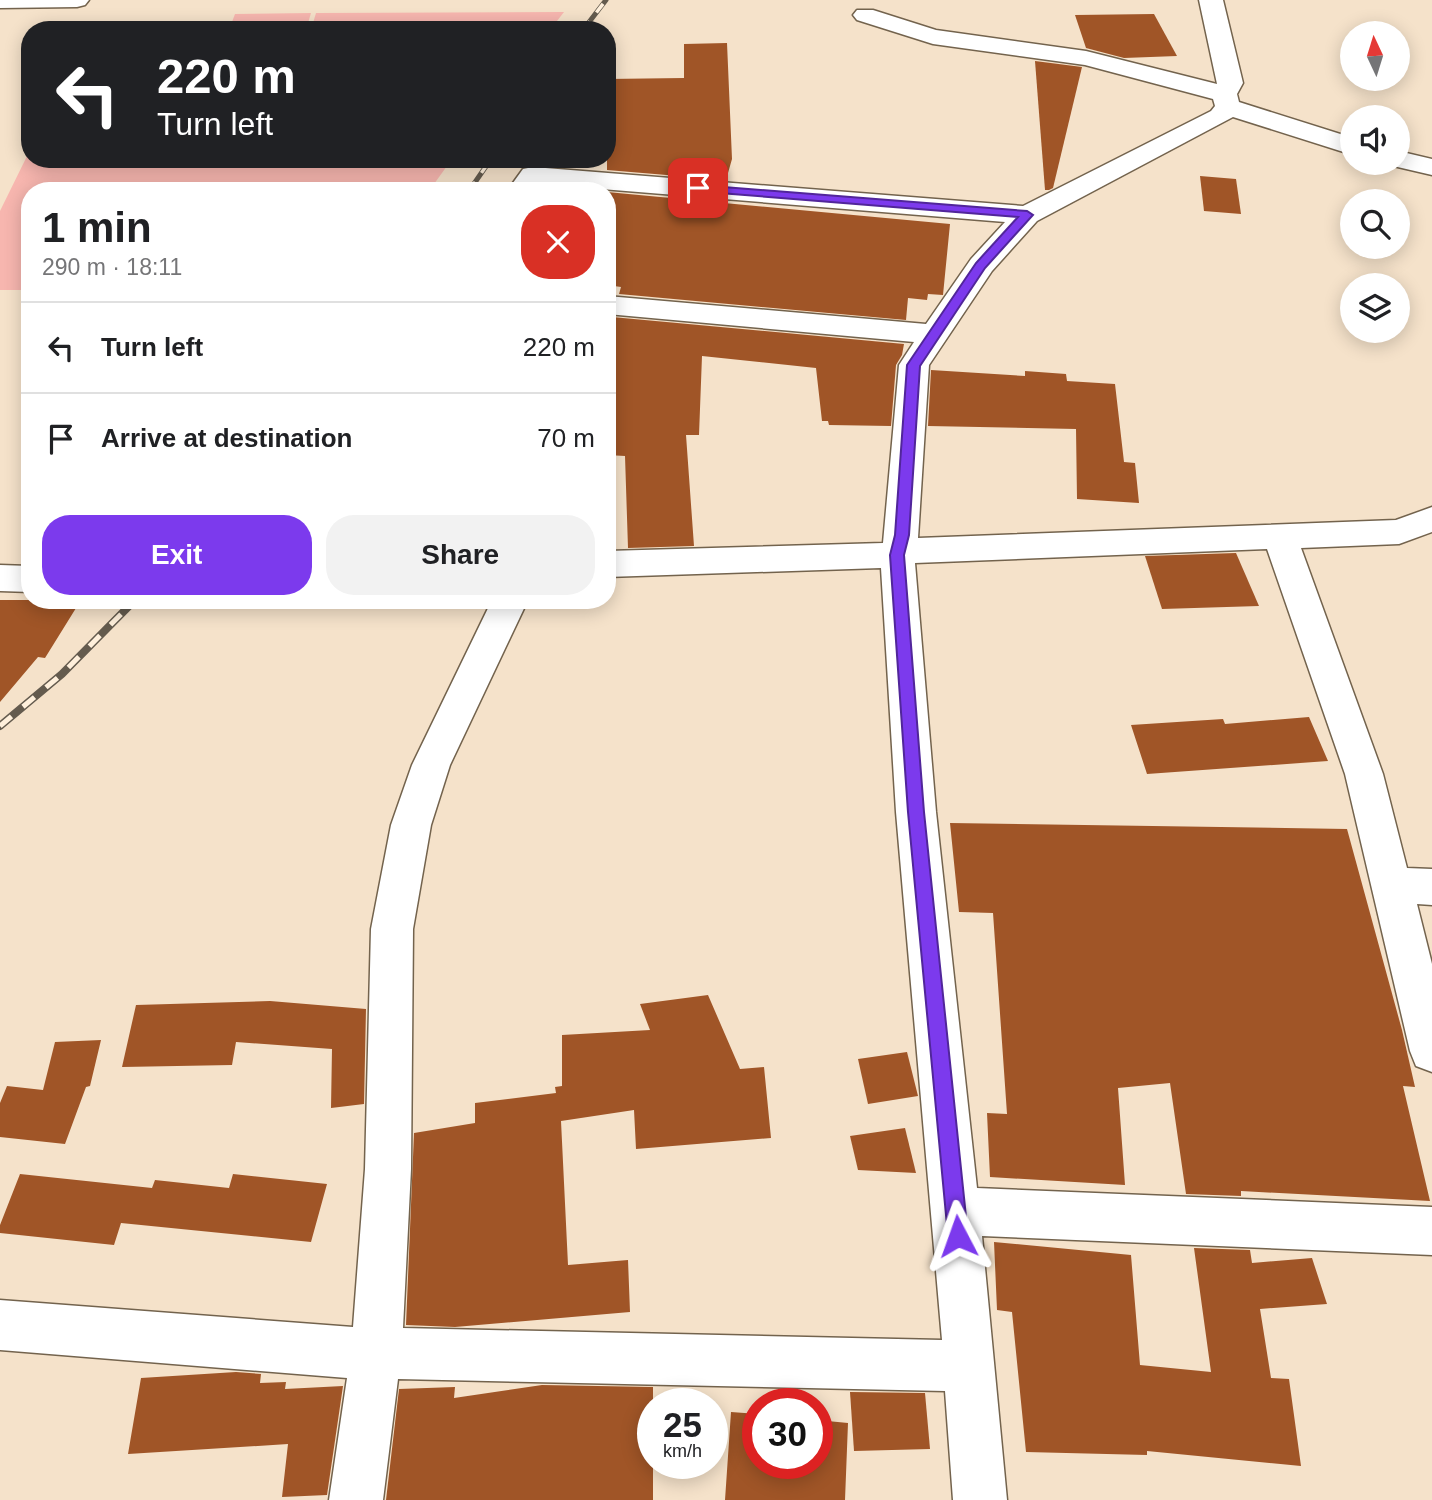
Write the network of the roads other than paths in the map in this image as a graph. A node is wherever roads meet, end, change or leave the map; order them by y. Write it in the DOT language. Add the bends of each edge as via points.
graph roads {
  1 [pos="77,0"];
  2 [pos="1211,0"];
  3 [pos="0,1"];
  4 [pos="865,15"];
  5 [pos="1226,101"];
  6 [pos="1340,142"];
  7 [pos="1410,162"];
  8 [pos="1432,167"];
  9 [pos="528,182"];
  10 [pos="1027,215"];
  11 [pos="616,306"];
  12 [pos="934,334"];
  13 [pos="1432,519"];
  14 [pos="1415,531"];
  15 [pos="1279,536"];
  16 [pos="897,553"];
  17 [pos="616,564"];
  18 [pos="0,578"];
  19 [pos="21,579"];
  20 [pos="506,609"];
  21 [pos="1412,886"];
  22 [pos="1432,1051"];
  23 [pos="956,1211"];
  24 [pos="1432,1231"];
  25 [pos="0,1325"];
  26 [pos="376,1352"];
  27 [pos="966,1366"];
  28 [pos="356,1500"];
  29 [pos="980,1500"];
  1 -- 3 [label="street"];
  2 -- 5 [label="street" via="1230,83"];
  4 -- 5 [label="street" via="933,37 1086,58"];
  5 -- 6 [label="street"];
  5 -- 10 [label="street" via="1220,116"];
  7 -- 8 [label="street"];
  9 -- 10 [label="street" via="533,175"];
  10 -- 12 [label="street" via="981,265"];
  11 -- 12 [label="street"];
  12 -- 16 [label="street" via="914,365"];
  13 -- 14 [label="street"];
  14 -- 15 [label="street"];
  15 -- 16 [label="street"];
  15 -- 21 [label="street" via="1364,774"];
  16 -- 17 [label="street"];
  16 -- 23 [label="street" via="917,826"];
  18 -- 19 [label="street"];
  20 -- 26 [label="street" via="430,765 411,825 395,916 388,1169"];
  21 -- 22 [label="street"];
  23 -- 24 [label="street"];
  23 -- 27 [label="street"];
  25 -- 26 [label="street" via="327,1352"];
  26 -- 27 [label="street"];
  26 -- 28 [label="street"];
  27 -- 29 [label="street"];
}
